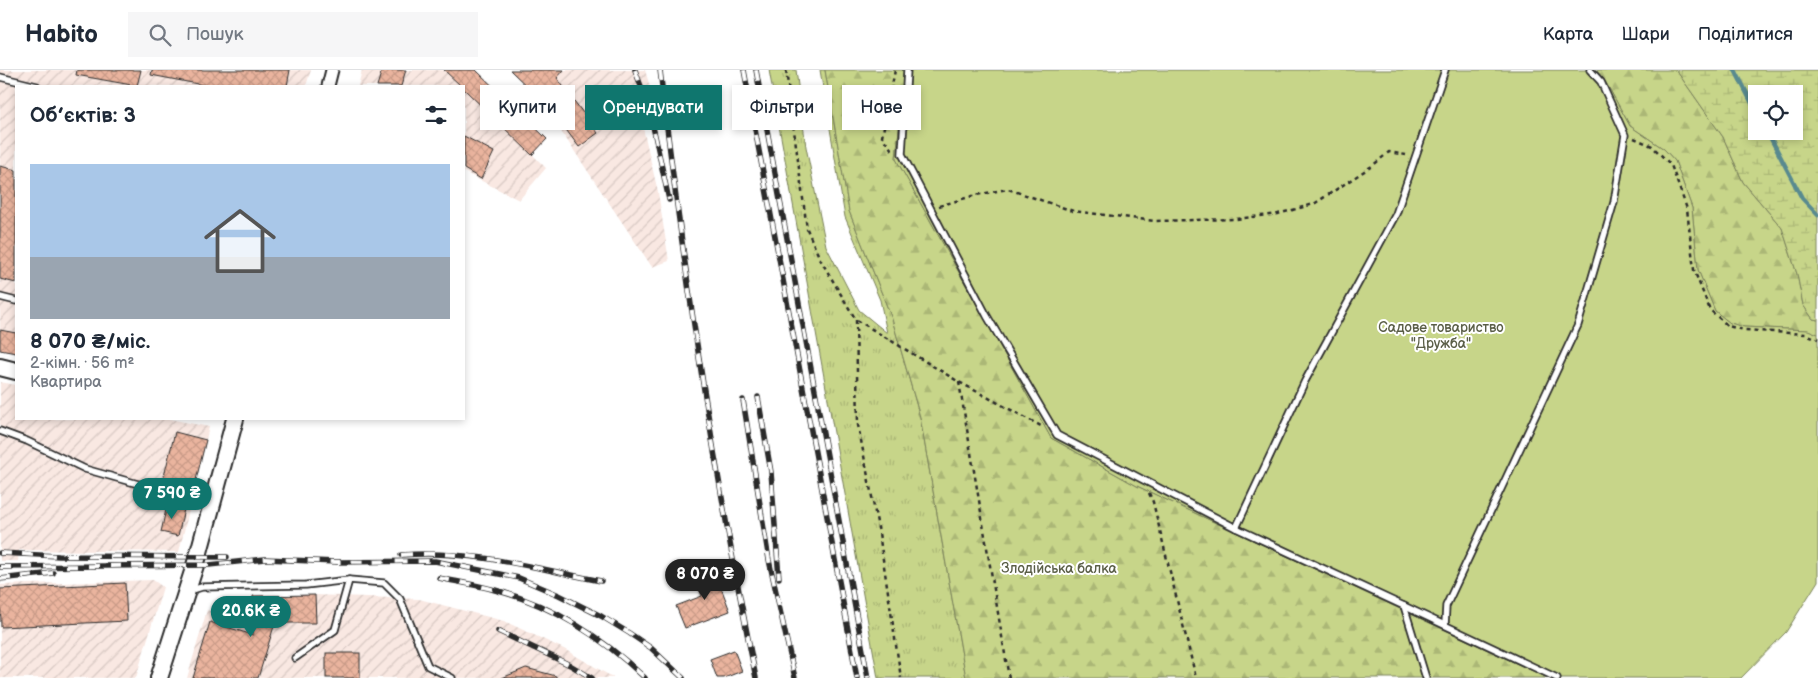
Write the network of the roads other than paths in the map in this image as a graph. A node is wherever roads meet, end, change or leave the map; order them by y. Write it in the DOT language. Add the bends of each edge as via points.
graph roads {
  1 [pos="332,70"];
  2 [pos="907,70"];
  3 [pos="1445,70"];
  4 [pos="1590,70"];
  5 [pos="0,78"];
  6 [pos="32,85"];
  7 [pos="328,85"];
  8 [pos="0,296"];
  9 [pos="15,301"];
  10 [pos="0,367"];
  11 [pos="15,371"];
  12 [pos="235,420"];
  13 [pos="0,431"];
  14 [pos="211,505"];
  15 [pos="1236,528"];
  16 [pos="349,580"];
  17 [pos="184,592"];
  18 [pos="1404,606"];
  19 [pos="1445,625"];
  20 [pos="295,658"];
  21 [pos="159,678"];
  22 [pos="452,678"];
  23 [pos="1426,678"];
  24 [pos="1557,678"];
  1 -- 7 [label="street"];
  2 -- 15 [label="lane" via="902,154 987,316 1057,435"];
  3 -- 15 [label="lane" via="1396,214 1305,381"];
  4 -- 19 [label="lane" via="1601,82 1625,135 1614,202 1578,325 1446,606"];
  5 -- 6 [label="lane"];
  8 -- 9 [label="lane"];
  10 -- 11 [label="street"];
  12 -- 14 [label="street"];
  13 -- 14 [label="lane" via="85,469"];
  14 -- 17 [label="street" via="198,556"];
  15 -- 18 [label="lane"];
  16 -- 17 [label="lane" via="306,585 202,587"];
  16 -- 20 [label="lane" via="334,630"];
  16 -- 22 [label="lane" via="384,583 400,598 428,666"];
  17 -- 21 [label="street"];
  18 -- 19 [label="lane"];
  18 -- 23 [label="lane"];
  19 -- 24 [label="lane"];
}
